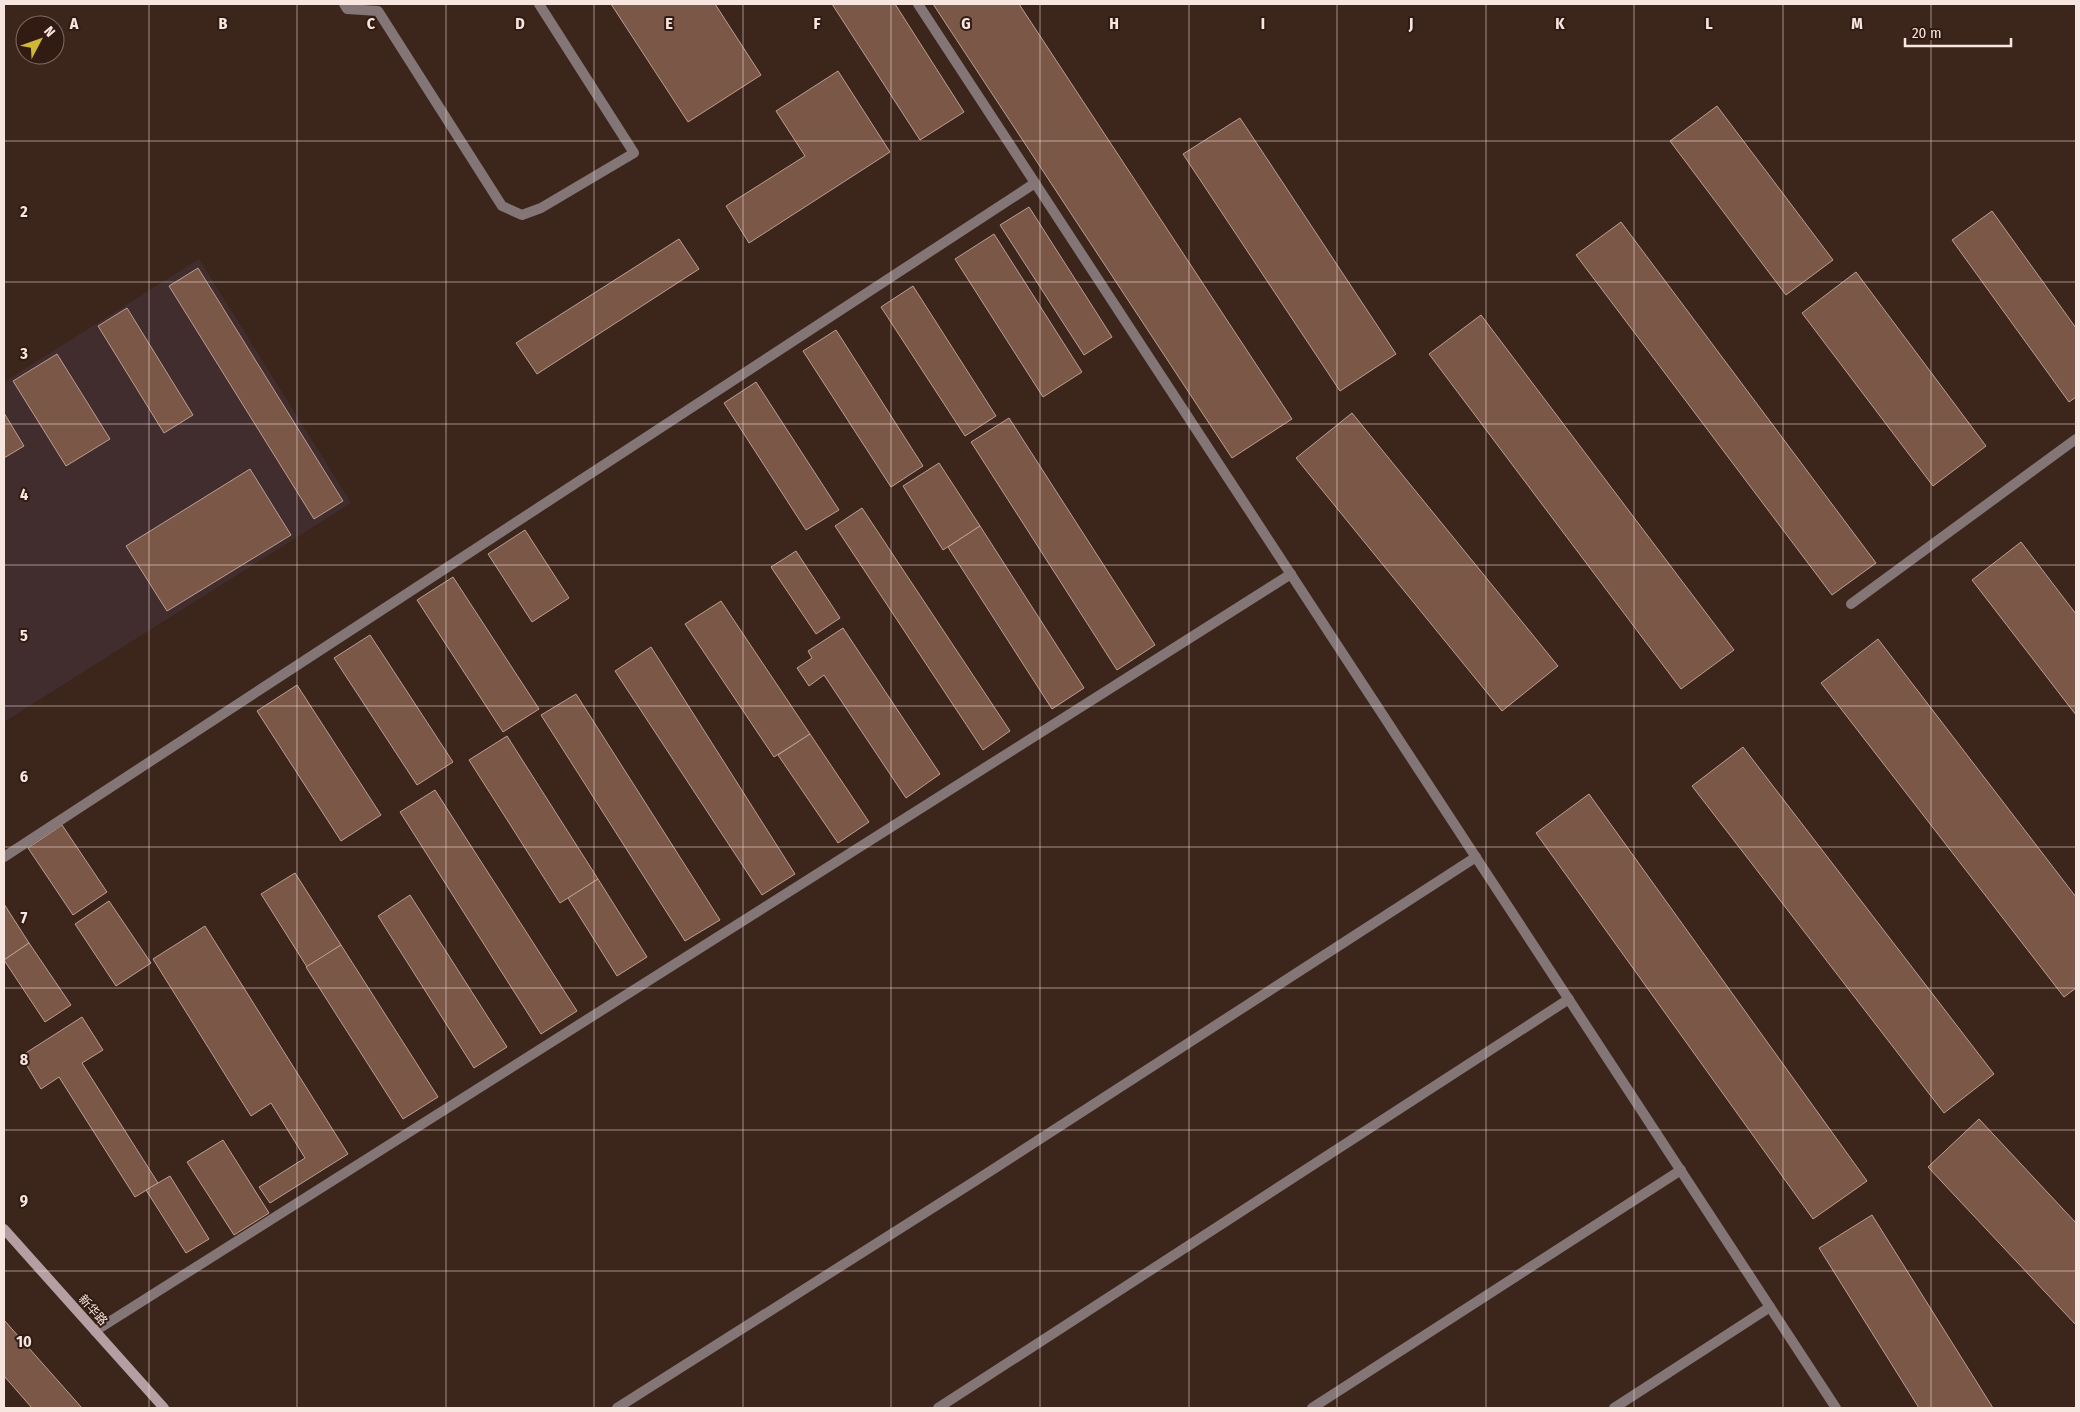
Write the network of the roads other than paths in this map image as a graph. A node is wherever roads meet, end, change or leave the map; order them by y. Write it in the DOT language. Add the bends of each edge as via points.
graph roads {
  1 [pos="344,4"];
  2 [pos="539,4"];
  3 [pos="918,4"];
  4 [pos="381,8"];
  5 [pos="1035,183"];
  6 [pos="2076,439"];
  7 [pos="1291,574"];
  8 [pos="1851,604"];
  9 [pos="4,857"];
  10 [pos="1476,857"];
  11 [pos="1569,999"];
  12 [pos="1681,1170"];
  13 [pos="4,1229"];
  14 [pos="1770,1307"];
  15 [pos="95,1331"];
  16 [pos="164,1408"];
  17 [pos="617,1408"];
  18 [pos="938,1408"];
  19 [pos="1312,1408"];
  20 [pos="1614,1408"];
  21 [pos="1836,1408"];
  1 -- 4 [label="street" via="347,8"];
  2 -- 4 [label="street" via="634,153 541,208 522,215 502,206"];
  3 -- 5 [label="street"];
  5 -- 7 [label="street"];
  5 -- 9 [label="street"];
  6 -- 8 [label="street"];
  7 -- 10 [label="street"];
  7 -- 15 [label="street"];
  10 -- 11 [label="street"];
  10 -- 17 [label="street"];
  11 -- 12 [label="street"];
  11 -- 18 [label="street"];
  12 -- 14 [label="street"];
  12 -- 19 [label="street"];
  13 -- 15 [label="main road, 新华路"];
  14 -- 20 [label="street"];
  14 -- 21 [label="street"];
  15 -- 16 [label="main road, 新华路"];
}
